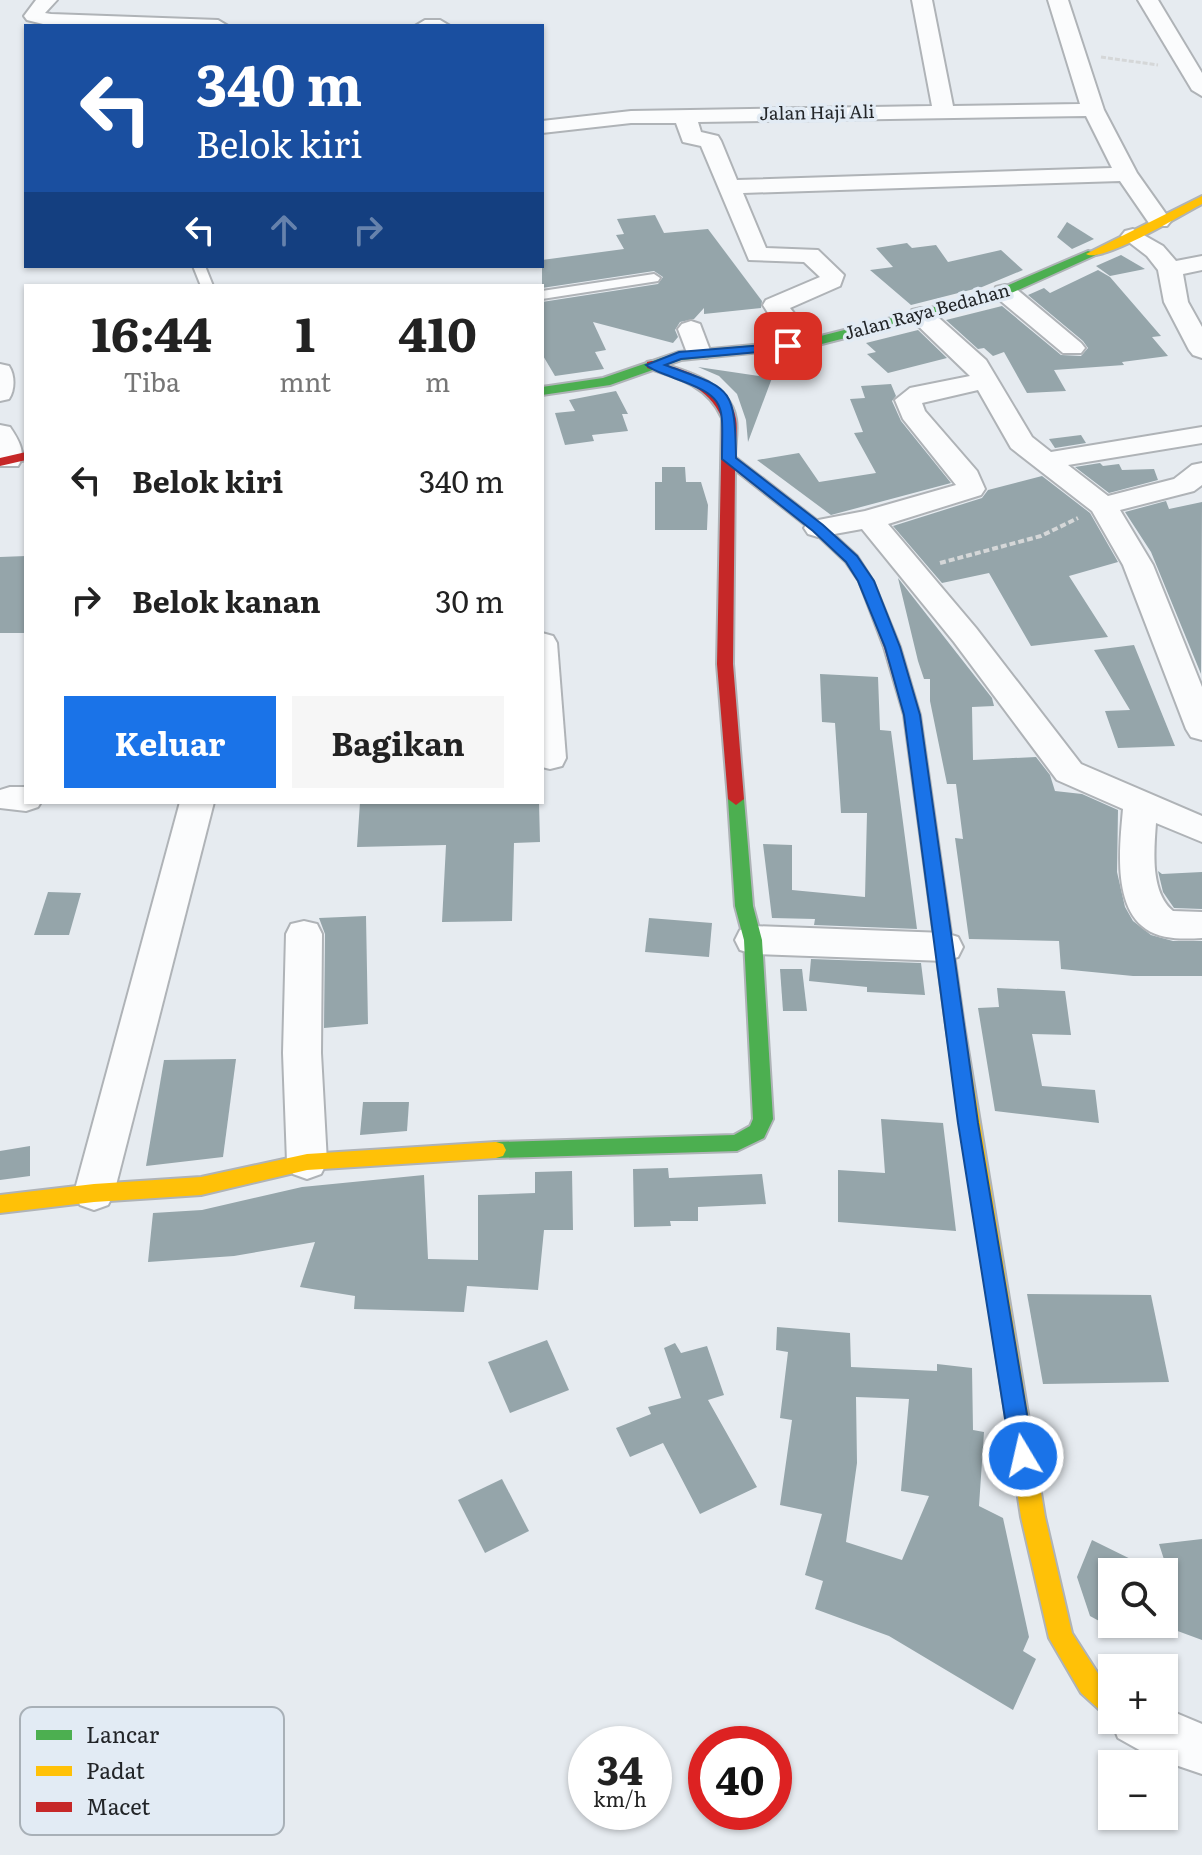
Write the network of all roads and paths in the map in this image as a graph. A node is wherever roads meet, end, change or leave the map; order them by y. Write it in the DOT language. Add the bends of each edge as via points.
graph roads {
  1 [pos="922,0"];
  2 [pos="1058,0"];
  3 [pos="1148,0"];
  4 [pos="35,14"];
  5 [pos="188,24"];
  6 [pos="1175,47"];
  7 [pos="1202,47"];
  8 [pos="1076,54"];
  9 [pos="1188,70"];
  10 [pos="1202,90"];
  11 [pos="1093,110"];
  12 [pos="944,112"];
  13 [pos="685,115"];
  14 [pos="544,127"];
  15 [pos="1126,174"];
  16 [pos="731,187"];
  17 [pos="1202,199"];
  18 [pos="1159,221"];
  19 [pos="1133,236"];
  20 [pos="1202,263"];
  21 [pos="1170,269"];
  22 [pos="654,278"];
  23 [pos="1005,292"];
  24 [pos="544,295"];
  25 [pos="921,315"];
  26 [pos="805,344"];
  27 [pos="1072,348"];
  28 [pos="1202,350"];
  29 [pos="652,365"];
  30 [pos="0,372"];
  31 [pos="985,381"];
  32 [pos="544,391"];
  33 [pos="0,393"];
  34 [pos="0,433"];
  35 [pos="1202,435"];
  36 [pos="11,459"];
  37 [pos="729,459"];
  38 [pos="1044,461"];
  39 [pos="1202,471"];
  40 [pos="1103,506"];
  41 [pos="874,518"];
  42 [pos="818,528"];
  43 [pos="911,569"];
  44 [pos="544,672"];
  45 [pos="1202,729"];
  46 [pos="550,758"];
  47 [pos="1140,802"];
  48 [pos="196,804"];
  49 [pos="1202,830"];
  50 [pos="1202,925"];
  51 [pos="304,934"];
  52 [pos="753,940"];
  53 [pos="945,947"];
  54 [pos="307,1162"];
  55 [pos="94,1193"];
  56 [pos="0,1204"];
  57 [pos="1098,1691"];
  58 [pos="1161,1734"];
  59 [pos="1202,1749"];
  1 -- 12 [label="street"];
  2 -- 8 [label="street"];
  3 -- 6 [label="street"];
  4 -- 5 [label="street"];
  6 -- 7 [label="street"];
  6 -- 9 [label="street"];
  8 -- 9 [label="path"];
  8 -- 11 [label="street"];
  9 -- 10 [label="street"];
  11 -- 12 [label="street, Jalan Haji Ali"];
  11 -- 15 [label="street"];
  12 -- 13 [label="street, Jalan Haji Ali"];
  13 -- 14 [label="street, Jalan Haji Ali"];
  13 -- 16 [label="street" via="690,137 710,141"];
  15 -- 16 [label="street"];
  15 -- 18 [label="street"];
  16 -- 26 [label="street" via="757,255 810,255 832,275 831,281 775,305"];
  17 -- 18 [label="street, Jalan Raya Bedahan"];
  18 -- 19 [label="street, Jalan Raya Bedahan"];
  19 -- 21 [label="street"];
  19 -- 23 [label="street, Jalan Raya Bedahan"];
  20 -- 21 [label="street"];
  21 -- 28 [label="street" via="1176,302"];
  22 -- 24 [label="lane"];
  23 -- 25 [label="street, Jalan Raya Bedahan"];
  23 -- 27 [label="street"];
  25 -- 26 [label="street, Jalan Raya Bedahan"];
  25 -- 31 [label="street" via="962,349"];
  26 -- 29 [label="street, Jalan Raya Bedahan" via="695,341"];
  29 -- 32 [label="street, Jalan Raya Bedahan" via="605,382"];
  29 -- 37 [label="street" via="722,395 729,418"];
  30 -- 33 [label="street"];
  31 -- 38 [label="street" via="1021,442"];
  31 -- 41 [label="street" via="908,400 912,413 967,477 971,489"];
  34 -- 36 [label="street"];
  35 -- 38 [label="street"];
  37 -- 42 [label="street"];
  37 -- 52 [label="street" via="725,664 740,876"];
  38 -- 40 [label="street"];
  39 -- 40 [label="street" via="1184,485"];
  40 -- 43 [label="path" via="1041,536"];
  40 -- 45 [label="street" via="1142,575"];
  41 -- 42 [label="street"];
  41 -- 43 [label="street" via="874,525"];
  42 -- 53 [label="street" via="852,559 866,581 892,647 912,715"];
  43 -- 47 [label="street" via="1059,762 1080,777"];
  44 -- 46 [label="street"];
  47 -- 49 [label="street"];
  47 -- 50 [label="street" via="1137,854 1151,914 1168,923"];
  48 -- 55 [label="street"];
  51 -- 54 [label="street"];
  52 -- 53 [label="street"];
  52 -- 54 [label="street" via="763,1119 751,1140"];
  53 -- 57 [label="street" via="968,1123 1033,1517 1061,1638"];
  54 -- 55 [label="street" via="201,1186"];
  55 -- 56 [label="street"];
  58 -- 59 [label="street"];
}
